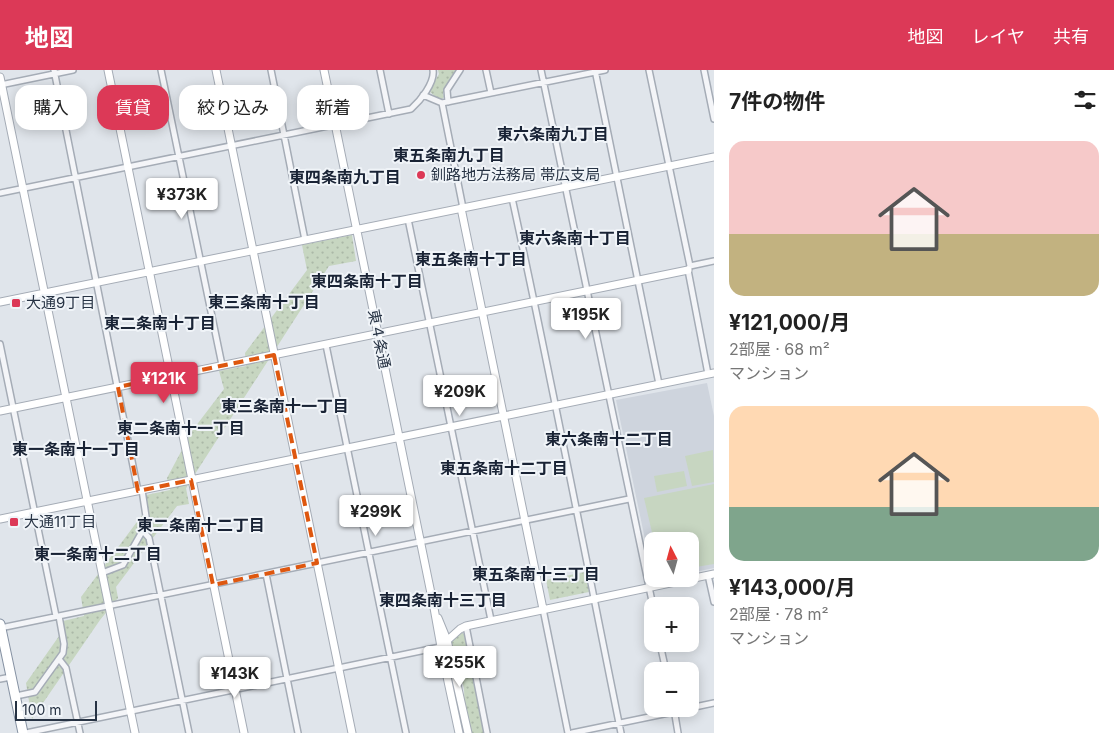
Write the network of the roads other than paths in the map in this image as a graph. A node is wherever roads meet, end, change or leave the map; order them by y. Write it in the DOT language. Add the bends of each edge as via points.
graph roads {
  1 [pos="73,70"];
  2 [pos="108,70"];
  3 [pos="161,70"];
  4 [pos="216,70"];
  5 [pos="271,70"];
  6 [pos="324,70"];
  7 [pos="380,70"];
  8 [pos="433,70"];
  9 [pos="460,70"];
  10 [pos="486,70"];
  11 [pos="541,70"];
  12 [pos="606,70"];
  13 [pos="649,70"];
  14 [pos="704,70"];
  15 [pos="595,71"];
  16 [pos="54,72"];
  17 [pos="1,82"];
  18 [pos="544,82"];
  19 [pos="327,85"];
  20 [pos="491,93"];
  21 [pos="423,94"];
  22 [pos="448,102"];
  23 [pos="442,103"];
  24 [pos="389,114"];
  25 [pos="369,118"];
  26 [pos="714,120"];
  27 [pos="310,130"];
  28 [pos="336,130"];
  29 [pos="284,135"];
  30 [pos="231,146"];
  31 [pos="179,157"];
  32 [pos="714,157"];
  33 [pos="670,166"];
  34 [pos="127,167"];
  35 [pos="617,176"];
  36 [pos="75,178"];
  37 [pos="565,187"];
  38 [pos="23,189"];
  39 [pos="0,193"];
  40 [pos="512,198"];
  41 [pos="462,208"];
  42 [pos="408,219"];
  43 [pos="357,229"];
  44 [pos="304,240"];
  45 [pos="253,251"];
  46 [pos="714,261"];
  47 [pos="200,262"];
  48 [pos="689,268"];
  49 [pos="148,272"];
  50 [pos="638,280"];
  51 [pos="96,283"];
  52 [pos="586,291"];
  53 [pos="45,293"];
  54 [pos="0,302"];
  55 [pos="535,302"];
  56 [pos="482,312"];
  57 [pos="430,323"];
  58 [pos="378,334"];
  59 [pos="0,344"];
  60 [pos="326,345"];
  61 [pos="274,355"];
  62 [pos="222,365"];
  63 [pos="711,374"];
  64 [pos="170,376"];
  65 [pos="659,384"];
  66 [pos="118,387"];
  67 [pos="608,395"];
  68 [pos="66,398"];
  69 [pos="556,405"];
  70 [pos="14,408"];
  71 [pos="0,411"];
  72 [pos="504,416"];
  73 [pos="452,427"];
  74 [pos="399,438"];
  75 [pos="348,448"];
  76 [pos="296,459"];
  77 [pos="191,480"];
  78 [pos="140,491"];
  79 [pos="629,499"];
  80 [pos="87,502"];
  81 [pos="578,510"];
  82 [pos="35,512"];
  83 [pos="0,519"];
  84 [pos="525,521"];
  85 [pos="143,531"];
  86 [pos="473,531"];
  87 [pos="420,542"];
  88 [pos="369,553"];
  89 [pos="317,563"];
  90 [pos="644,565"];
  91 [pos="102,573"];
  92 [pos="266,574"];
  93 [pos="711,575"];
  94 [pos="213,585"];
  95 [pos="644,588"];
  96 [pos="161,595"];
  97 [pos="594,599"];
  98 [pos="714,602"];
  99 [pos="109,606"];
  100 [pos="434,608"];
  101 [pos="543,609"];
  102 [pos="58,616"];
  103 [pos="490,620"];
  104 [pos="0,626"];
  105 [pos="466,626"];
  106 [pos="447,640"];
  107 [pos="440,647"];
  108 [pos="391,658"];
  109 [pos="59,659"];
  110 [pos="338,668"];
  111 [pos="11,677"];
  112 [pos="287,678"];
  113 [pos="0,679"];
  114 [pos="234,689"];
  115 [pos="16,696"];
  116 [pos="182,700"];
  117 [pos="714,703"];
  118 [pos="699,707"];
  119 [pos="130,711"];
  120 [pos="644,717"];
  121 [pos="675,717"];
  122 [pos="78,722"];
  123 [pos="619,723"];
  124 [pos="42,731"];
  125 [pos="24,733"];
  126 [pos="80,733"];
  127 [pos="135,733"];
  128 [pos="189,733"];
  129 [pos="244,733"];
  130 [pos="298,733"];
  131 [pos="352,733"];
  132 [pos="406,733"];
  133 [pos="460,733"];
  134 [pos="468,733"];
  135 [pos="487,733"];
  136 [pos="568,733"];
  137 [pos="572,733"];
  138 [pos="622,733"];
  139 [pos="678,733"];
  1 -- 16 [label="street"];
  2 -- 34 [label="street"];
  3 -- 31 [label="street"];
  4 -- 30 [label="street"];
  5 -- 29 [label="street"];
  6 -- 19 [label="street, 東４条通"];
  7 -- 24 [label="street"];
  8 -- 21 [label="street" via="432,79"];
  9 -- 22 [label="street" via="447,90"];
  10 -- 20 [label="street"];
  11 -- 18 [label="street"];
  12 -- 15 [label="street"];
  13 -- 33 [label="street"];
  14 -- 26 [label="street"];
  15 -- 18 [label="street"];
  15 -- 35 [label="street"];
  16 -- 17 [label="street"];
  16 -- 36 [label="street"];
  17 -- 38 [label="street"];
  18 -- 20 [label="street"];
  18 -- 37 [label="street"];
  20 -- 22 [label="street"];
  21 -- 23 [label="street"];
  21 -- 24 [label="street" via="411,109"];
  22 -- 23 [label="street"];
  23 -- 41 [label="street"];
  24 -- 25 [label="street"];
  27 -- 29 [label="street"];
  28 -- 43 [label="street, 東４条通"];
  29 -- 30 [label="street"];
  29 -- 44 [label="street"];
  30 -- 31 [label="street"];
  30 -- 45 [label="street"];
  31 -- 34 [label="street"];
  31 -- 47 [label="street"];
  32 -- 33 [label="street"];
  33 -- 35 [label="street"];
  33 -- 48 [label="street"];
  34 -- 36 [label="street"];
  34 -- 49 [label="street"];
  35 -- 37 [label="street"];
  35 -- 50 [label="street"];
  36 -- 38 [label="street"];
  36 -- 51 [label="street"];
  37 -- 40 [label="street"];
  37 -- 52 [label="street"];
  38 -- 39 [label="street"];
  38 -- 53 [label="street"];
  40 -- 41 [label="street"];
  40 -- 55 [label="street"];
  41 -- 42 [label="street"];
  41 -- 56 [label="street"];
  42 -- 43 [label="street"];
  42 -- 57 [label="street"];
  43 -- 44 [label="street"];
  43 -- 58 [label="street, 東４条通"];
  44 -- 45 [label="street"];
  45 -- 47 [label="street"];
  45 -- 61 [label="street"];
  46 -- 48 [label="street"];
  47 -- 49 [label="street"];
  47 -- 62 [label="street"];
  48 -- 50 [label="street"];
  48 -- 63 [label="street"];
  49 -- 51 [label="street"];
  49 -- 64 [label="street"];
  50 -- 52 [label="street"];
  50 -- 65 [label="street"];
  51 -- 53 [label="street"];
  51 -- 66 [label="street"];
  52 -- 55 [label="street"];
  52 -- 67 [label="street"];
  53 -- 54 [label="street"];
  53 -- 68 [label="street"];
  55 -- 56 [label="street"];
  55 -- 69 [label="street"];
  56 -- 57 [label="street"];
  56 -- 72 [label="street"];
  57 -- 58 [label="street"];
  57 -- 73 [label="street"];
  58 -- 60 [label="street"];
  58 -- 74 [label="street, 東４条通"];
  59 -- 70 [label="street"];
  60 -- 61 [label="street"];
  60 -- 75 [label="street"];
  61 -- 62 [label="street"];
  61 -- 76 [label="street"];
  62 -- 64 [label="street"];
  63 -- 65 [label="street"];
  64 -- 66 [label="street"];
  64 -- 77 [label="street"];
  65 -- 67 [label="street"];
  66 -- 68 [label="street"];
  66 -- 78 [label="street"];
  67 -- 69 [label="street"];
  67 -- 79 [label="street"];
  68 -- 70 [label="street"];
  68 -- 80 [label="street"];
  69 -- 72 [label="street"];
  69 -- 81 [label="street"];
  70 -- 71 [label="street"];
  70 -- 82 [label="street"];
  72 -- 73 [label="street"];
  72 -- 84 [label="street"];
  73 -- 74 [label="street"];
  73 -- 86 [label="street"];
  74 -- 75 [label="street"];
  74 -- 87 [label="street, 東４条通"];
  75 -- 76 [label="street"];
  75 -- 88 [label="street"];
  76 -- 77 [label="street"];
  76 -- 89 [label="street"];
  77 -- 78 [label="street"];
  77 -- 94 [label="street"];
  78 -- 80 [label="street"];
  78 -- 85 [label="street" via="147,523"];
  79 -- 81 [label="street"];
  79 -- 90 [label="street"];
  80 -- 82 [label="street"];
  80 -- 91 [label="street"];
  81 -- 84 [label="street"];
  81 -- 97 [label="street"];
  82 -- 83 [label="street"];
  82 -- 102 [label="street"];
  84 -- 86 [label="street"];
  84 -- 101 [label="street"];
  85 -- 91 [label="street" via="124,565"];
  85 -- 96 [label="street" via="149,538"];
  86 -- 87 [label="street"];
  86 -- 103 [label="street"];
  87 -- 88 [label="street"];
  87 -- 100 [label="street, 東４条通"];
  88 -- 89 [label="street"];
  88 -- 108 [label="street"];
  89 -- 92 [label="street"];
  89 -- 110 [label="street"];
  91 -- 99 [label="street"];
  92 -- 94 [label="street"];
  92 -- 112 [label="street"];
  93 -- 98 [label="street"];
  94 -- 96 [label="street"];
  94 -- 114 [label="street"];
  95 -- 97 [label="street"];
  96 -- 99 [label="street"];
  96 -- 116 [label="street"];
  97 -- 101 [label="street"];
  97 -- 123 [label="street"];
  99 -- 102 [label="street"];
  99 -- 119 [label="street"];
  100 -- 106 [label="street, 東４条通"];
  100 -- 107 [label="street, 東４条通"];
  101 -- 103 [label="street"];
  101 -- 136 [label="street"];
  102 -- 104 [label="street"];
  102 -- 109 [label="street" via="64,644"];
  103 -- 105 [label="street"];
  104 -- 111 [label="highway"];
  105 -- 106 [label="street"];
  105 -- 135 [label="street"];
  106 -- 107 [label="street"];
  106 -- 134 [label="street, 東４条通"];
  107 -- 108 [label="street"];
  107 -- 133 [label="street, 東４条通"];
  108 -- 110 [label="street"];
  108 -- 132 [label="street"];
  109 -- 115 [label="street" via="35,692"];
  109 -- 122 [label="street" via="66,668"];
  110 -- 112 [label="street"];
  110 -- 131 [label="street"];
  111 -- 113 [label="street"];
  111 -- 115 [label="highway"];
  112 -- 114 [label="street"];
  112 -- 130 [label="street"];
  114 -- 116 [label="street"];
  114 -- 129 [label="street"];
  115 -- 125 [label="highway"];
  116 -- 119 [label="street"];
  116 -- 128 [label="street"];
  117 -- 118 [label="street"];
  119 -- 122 [label="street"];
  119 -- 127 [label="street"];
  120 -- 123 [label="street"];
  121 -- 139 [label="street"];
  122 -- 124 [label="street"];
  122 -- 126 [label="street"];
  123 -- 137 [label="street"];
  123 -- 138 [label="street"];
  124 -- 125 [label="street"];
}
